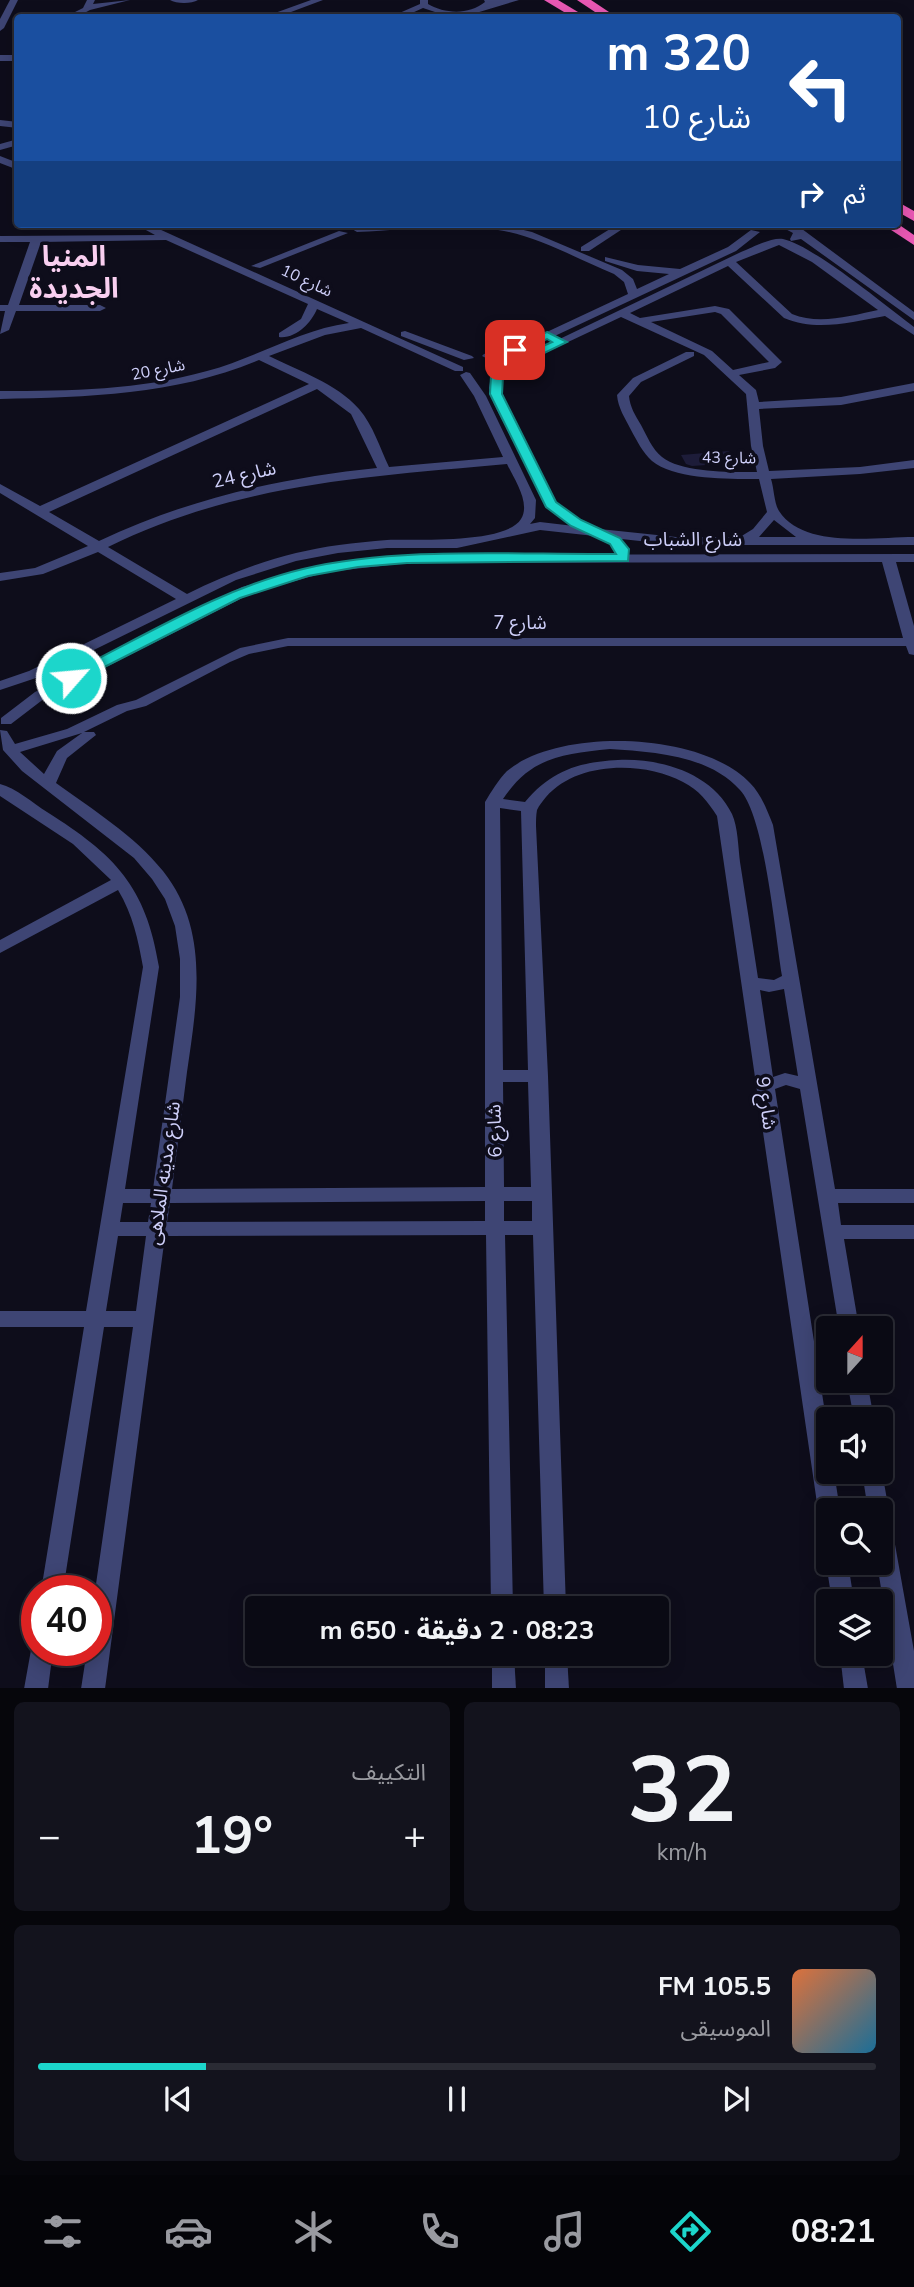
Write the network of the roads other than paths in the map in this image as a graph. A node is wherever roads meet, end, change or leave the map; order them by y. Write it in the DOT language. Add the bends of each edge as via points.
graph roads {
  1 [pos="3,0"];
  2 [pos="13,0"];
  3 [pos="126,0"];
  4 [pos="174,0"];
  5 [pos="194,0"];
  6 [pos="319,0"];
  7 [pos="333,0"];
  8 [pos="514,0"];
  9 [pos="548,0"];
  10 [pos="583,0"];
  11 [pos="423,1"];
  12 [pos="309,2"];
  13 [pos="488,4"];
  14 [pos="95,7"];
  15 [pos="8,12"];
  16 [pos="450,13"];
  17 [pos="77,14"];
  18 [pos="276,14"];
  19 [pos="291,14"];
  20 [pos="399,14"];
  21 [pos="444,14"];
  22 [pos="455,14"];
  23 [pos="575,14"];
  24 [pos="606,14"];
  25 [pos="10,26"];
  26 [pos="0,29"];
  27 [pos="9,52"];
  28 [pos="0,58"];
  29 [pos="149,228"];
  30 [pos="171,228"];
  31 [pos="357,228"];
  32 [pos="498,228"];
  33 [pos="521,228"];
  34 [pos="619,228"];
  35 [pos="758,228"];
  36 [pos="759,228"];
  37 [pos="790,228"];
  38 [pos="790,228"];
  39 [pos="895,228"];
  40 [pos="343,233"];
  41 [pos="533,233"];
  42 [pos="169,237"];
  43 [pos="37,238"];
  44 [pos="192,238"];
  45 [pos="0,239"];
  46 [pos="914,241"];
  47 [pos="780,242"];
  48 [pos="180,243"];
  49 [pos="585,249"];
  50 [pos="732,249"];
  51 [pos="746,254"];
  52 [pos="831,256"];
  53 [pos="817,260"];
  54 [pos="245,261"];
  55 [pos="619,262"];
  56 [pos="729,262"];
  57 [pos="256,266"];
  58 [pos="607,267"];
  59 [pos="682,272"];
  60 [pos="634,295"];
  61 [pos="314,303"];
  62 [pos="6,308"];
  63 [pos="100,308"];
  64 [pos="888,312"];
  65 [pos="621,313"];
  66 [pos="914,317"];
  67 [pos="609,319"];
  68 [pos="639,321"];
  69 [pos="361,325"];
  70 [pos="299,326"];
  71 [pos="0,331"];
  72 [pos="914,332"];
  73 [pos="314,333"];
  74 [pos="547,335"];
  75 [pos="561,342"];
  76 [pos="425,343"];
  77 [pos="411,349"];
  78 [pos="690,354"];
  79 [pos="260,356"];
  80 [pos="488,356"];
  81 [pos="468,358"];
  82 [pos="502,371"];
  83 [pos="462,372"];
  84 [pos="733,373"];
  85 [pos="316,385"];
  86 [pos="0,387"];
  87 [pos="914,387"];
  88 [pos="20,391"];
  89 [pos="0,395"];
  90 [pos="498,398"];
  91 [pos="482,399"];
  92 [pos="752,403"];
  93 [pos="511,460"];
  94 [pos="914,464"];
  95 [pos="385,472"];
  96 [pos="763,474"];
  97 [pos="0,488"];
  98 [pos="551,504"];
  99 [pos="531,506"];
  100 [pos="40,512"];
  101 [pos="773,512"];
  102 [pos="519,530"];
  103 [pos="597,533"];
  104 [pos="647,539"];
  105 [pos="743,541"];
  106 [pos="815,541"];
  107 [pos="914,541"];
  108 [pos="457,544"];
  109 [pos="99,546"];
  110 [pos="623,558"];
  111 [pos="701,558"];
  112 [pos="888,558"];
  113 [pos="914,558"];
  114 [pos="458,559"];
  115 [pos="506,559"];
  116 [pos="0,577"];
  117 [pos="186,599"];
  118 [pos="909,613"];
  119 [pos="913,646"];
  120 [pos="34,674"];
  121 [pos="71,678"];
  122 [pos="0,686"];
  123 [pos="141,703"];
  124 [pos="4,730"];
  125 [pos="621,744"];
  126 [pos="623,764"];
  127 [pos="48,784"];
  128 [pos="0,789"];
  129 [pos="494,802"];
  130 [pos="530,807"];
  131 [pos="92,816"];
  132 [pos="65,831"];
  133 [pos="122,881"];
  134 [pos="0,947"];
  135 [pos="789,979"];
  136 [pos="748,980"];
  137 [pos="494,1076"];
  138 [pos="539,1076"];
  139 [pos="808,1085"];
  140 [pos="765,1086"];
  141 [pos="541,1194"];
  142 [pos="495,1195"];
  143 [pos="116,1196"];
  144 [pos="160,1196"];
  145 [pos="827,1196"];
  146 [pos="914,1196"];
  147 [pos="542,1227"];
  148 [pos="495,1228"];
  149 [pos="110,1229"];
  150 [pos="155,1229"];
  151 [pos="833,1231"];
  152 [pos="914,1232"];
  153 [pos="847,1316"];
  154 [pos="0,1319"];
  155 [pos="96,1319"];
  156 [pos="143,1319"];
  157 [pos="827,1498"];
  158 [pos="55,1575"];
  159 [pos="890,1575"];
  160 [pos="502,1596"];
  161 [pos="555,1596"];
  162 [pos="40,1666"];
  163 [pos="503,1666"];
  164 [pos="556,1666"];
  165 [pos="853,1666"];
  166 [pos="36,1688"];
  167 [pos="93,1688"];
  168 [pos="504,1688"];
  169 [pos="557,1688"];
  170 [pos="856,1688"];
  171 [pos="909,1688"];
  1 -- 15 [label="street"];
  2 -- 15 [label="street"];
  3 -- 14 [label="street"];
  4 -- 5 [label="street"];
  6 -- 12 [label="street"];
  7 -- 19 [label="street"];
  8 -- 13 [label="street"];
  9 -- 23 [label="highway"];
  10 -- 24 [label="highway"];
  11 -- 16 [label="street"];
  11 -- 20 [label="street"];
  12 -- 18 [label="street"];
  13 -- 16 [label="street" via="474,12"];
  14 -- 17 [label="street"];
  15 -- 26 [label="street"];
  16 -- 21 [label="street"];
  16 -- 22 [label="street"];
  25 -- 26 [label="street"];
  27 -- 28 [label="street"];
  29 -- 42 [label="street, شارع 10"];
  30 -- 44 [label="street, شارع 10"];
  31 -- 40 [label="street"];
  32 -- 41 [label="street"];
  33 -- 41 [label="street"];
  34 -- 49 [label="street"];
  35 -- 50 [label="street"];
  36 -- 47 [label="street" via="763,239"];
  37 -- 47 [label="street" via="795,239"];
  38 -- 52 [label="street"];
  39 -- 46 [label="highway"];
  40 -- 54 [label="street" via="315,231"];
  40 -- 57 [label="street"];
  41 -- 49 [label="street"];
  41 -- 58 [label="street"];
  42 -- 43 [label="street"];
  42 -- 48 [label="street, شارع 10"];
  43 -- 45 [label="street"];
  43 -- 62 [label="street"];
  44 -- 48 [label="street"];
  44 -- 54 [label="street, شارع 10"];
  47 -- 51 [label="street"];
  47 -- 53 [label="street"];
  48 -- 61 [label="street, شارع 10"];
  49 -- 55 [label="street"];
  50 -- 51 [label="street"];
  50 -- 59 [label="street"];
  51 -- 56 [label="street"];
  52 -- 53 [label="street"];
  52 -- 66 [label="street"];
  53 -- 64 [label="street"];
  54 -- 57 [label="street, شارع 10"];
  55 -- 58 [label="street"];
  55 -- 59 [label="street" via="645,270"];
  56 -- 64 [label="street" via="796,320 814,322"];
  56 -- 65 [label="street"];
  57 -- 76 [label="street, شارع 10"];
  58 -- 60 [label="street" via="626,278"];
  59 -- 60 [label="street"];
  60 -- 74 [label="street"];
  61 -- 69 [label="street, شارع 10"];
  61 -- 70 [label="street" via="311,315"];
  62 -- 63 [label="street"];
  62 -- 71 [label="street" via="5,328"];
  64 -- 72 [label="street"];
  65 -- 67 [label="street"];
  65 -- 68 [label="street"];
  67 -- 75 [label="street"];
  67 -- 78 [label="street"];
  68 -- 84 [label="street" via="698,348"];
  68 -- 84 [label="street" via="725,310 776,362"];
  69 -- 73 [label="street, شارع 20"];
  69 -- 77 [label="street, شارع 10"];
  70 -- 73 [label="street"];
  70 -- 88 [label="street, شارع 20" via="229,358 175,374"];
  73 -- 79 [label="street, شارع 20"];
  74 -- 75 [label="street"];
  74 -- 80 [label="street"];
  75 -- 82 [label="street"];
  76 -- 77 [label="street"];
  76 -- 81 [label="street, شارع 10"];
  77 -- 83 [label="street, شارع 10"];
  78 -- 92 [label="street"];
  78 -- 96 [label="street, شارع 43" via="637,380 623,395 624,406 650,453 689,472"];
  79 -- 85 [label="street"];
  79 -- 88 [label="street, شارع 20" via="194,378 135,390 87,394"];
  80 -- 81 [label="street"];
  80 -- 82 [label="street" via="503,361"];
  81 -- 83 [label="street" via="460,363"];
  82 -- 83 [label="street" via="481,378"];
  82 -- 90 [label="street"];
  83 -- 91 [label="street"];
  84 -- 92 [label="street" via="752,393"];
  85 -- 95 [label="street" via="343,401 363,421"];
  85 -- 100 [label="street"];
  86 -- 88 [label="street, شارع 20"];
  87 -- 92 [label="street" via="841,401"];
  88 -- 89 [label="street, شارع 20"];
  90 -- 91 [label="street"];
  90 -- 98 [label="street"];
  91 -- 93 [label="street"];
  92 -- 96 [label="street"];
  93 -- 95 [label="street, شارع 24"];
  93 -- 99 [label="street"];
  94 -- 96 [label="street, شارع 43" via="856,472"];
  95 -- 109 [label="street, شارع 24" via="234,495 166,516"];
  96 -- 101 [label="street"];
  97 -- 100 [label="street"];
  98 -- 99 [label="street"];
  98 -- 103 [label="street"];
  99 -- 102 [label="street" via="529,518"];
  100 -- 109 [label="street"];
  101 -- 105 [label="street" via="758,532"];
  101 -- 106 [label="street"];
  102 -- 103 [label="street, شارع الشباب" via="550,526"];
  102 -- 108 [label="street, شارع الشباب"];
  102 -- 115 [label="street" via="495,545 495,553"];
  103 -- 104 [label="street, شارع الشباب"];
  103 -- 110 [label="street" via="619,544"];
  104 -- 105 [label="street, شارع الشباب"];
  104 -- 111 [label="street" via="654,549"];
  105 -- 106 [label="street, شارع الشباب"];
  106 -- 107 [label="street, شارع الشباب"];
  108 -- 114 [label="street" via="467,552"];
  108 -- 117 [label="street, شارع الشباب" via="369,545 302,555 231,577"];
  109 -- 116 [label="street, شارع 24" via="39,572"];
  109 -- 117 [label="street"];
  110 -- 111 [label="street, شارع الشباب"];
  110 -- 115 [label="street, شارع الشباب"];
  111 -- 112 [label="street, شارع الشباب"];
  112 -- 113 [label="street, شارع الشباب"];
  112 -- 118 [label="street"];
  114 -- 115 [label="street, شارع الشباب"];
  114 -- 121 [label="street, شارع الشباب" via="358,563 283,578 235,595"];
  117 -- 120 [label="street, شارع الشباب"];
  118 -- 119 [label="street"];
  119 -- 123 [label="street, شارع 7" via="288,642 225,659"];
  120 -- 121 [label="street" via="33,680 39,682"];
  120 -- 122 [label="street, شارع الشباب"];
  121 -- 124 [label="street, شارع الشباب" via="27,703"];
  123 -- 124 [label="street, شارع 7" via="55,739"];
  123 -- 127 [label="street, شارع 7" via="63,751"];
  124 -- 127 [label="street, شارع مدينه الملاهى" via="26,768"];
  125 -- 126 [label="street"];
  125 -- 129 [label="street" via="543,757 503,784"];
  125 -- 135 [label="street" via="687,753 741,782 758,803"];
  126 -- 130 [label="street" via="593,766 564,775"];
  126 -- 136 [label="street, شارع 9" via="672,771 693,780 722,807"];
  127 -- 131 [label="street, شارع مدينه الملاهى"];
  128 -- 132 [label="street"];
  129 -- 130 [label="street"];
  129 -- 137 [label="street, شارع 6"];
  130 -- 138 [label="street"];
  131 -- 132 [label="street"];
  131 -- 144 [label="street, شارع مدينه الملاهى" via="150,863 173,897 187,942 188,997"];
  132 -- 133 [label="street"];
  133 -- 134 [label="street"];
  133 -- 143 [label="street" via="146,930 151,968"];
  135 -- 136 [label="street" via="771,987"];
  135 -- 139 [label="street"];
  136 -- 140 [label="street, شارع 9"];
  137 -- 138 [label="street"];
  137 -- 142 [label="street, شارع 6"];
  138 -- 141 [label="street"];
  139 -- 140 [label="street" via="785,1079"];
  139 -- 145 [label="street"];
  140 -- 157 [label="street, شارع 9"];
  141 -- 142 [label="street"];
  141 -- 147 [label="street"];
  142 -- 144 [label="street"];
  142 -- 148 [label="street, شارع 6"];
  143 -- 144 [label="street"];
  143 -- 149 [label="street"];
  144 -- 150 [label="street, شارع مدينه الملاهى"];
  145 -- 146 [label="street"];
  145 -- 151 [label="street"];
  147 -- 148 [label="street"];
  147 -- 161 [label="street"];
  148 -- 150 [label="street"];
  148 -- 160 [label="street, شارع 6"];
  149 -- 150 [label="street"];
  149 -- 155 [label="street"];
  150 -- 156 [label="street, شارع مدينه الملاهى"];
  151 -- 152 [label="street"];
  151 -- 153 [label="street"];
  154 -- 155 [label="street"];
  155 -- 156 [label="street"];
  155 -- 158 [label="street"];
  156 -- 167 [label="street, شارع مدينه الملاهى"];
  159 -- 171 [label="street"];
  162 -- 166 [label="street"];
  163 -- 168 [label="street"];
  164 -- 169 [label="street"];
  165 -- 170 [label="street"];
}
